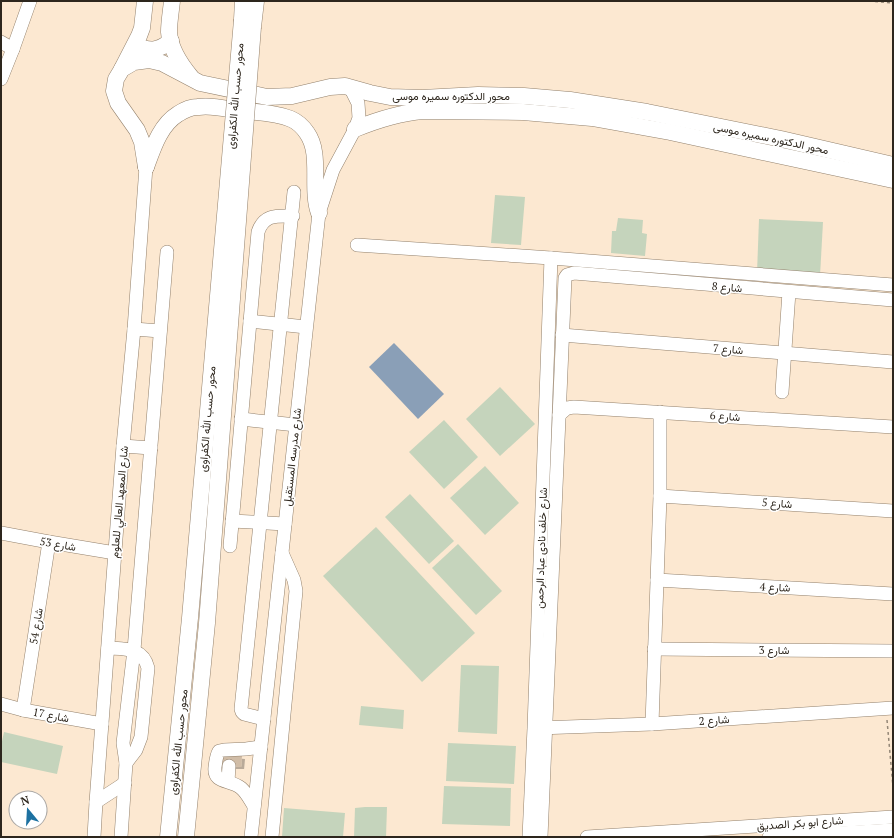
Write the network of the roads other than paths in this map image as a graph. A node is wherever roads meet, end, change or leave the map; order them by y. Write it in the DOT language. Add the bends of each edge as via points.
graph roads {
  1 [pos="30,1"];
  2 [pos="145,1"];
  3 [pos="172,1"];
  4 [pos="243,1"];
  5 [pos="256,1"];
  6 [pos="248,23"];
  7 [pos="171,41"];
  8 [pos="1,42"];
  9 [pos="136,45"];
  10 [pos="13,49"];
  11 [pos="122,68"];
  12 [pos="1,79"];
  13 [pos="194,81"];
  14 [pos="350,87"];
  15 [pos="355,129"];
  16 [pos="893,165"];
  17 [pos="146,167"];
  18 [pos="893,180"];
  19 [pos="294,192"];
  20 [pos="319,213"];
  21 [pos="293,216"];
  22 [pos="357,245"];
  23 [pos="167,252"];
  24 [pos="551,258"];
  25 [pos="565,281"];
  26 [pos="893,285"];
  27 [pos="789,292"];
  28 [pos="893,300"];
  29 [pos="250,321"];
  30 [pos="281,324"];
  31 [pos="306,327"];
  32 [pos="134,329"];
  33 [pos="160,330"];
  34 [pos="562,335"];
  35 [pos="785,353"];
  36 [pos="893,362"];
  37 [pos="782,392"];
  38 [pos="555,409"];
  39 [pos="660,412"];
  40 [pos="241,419"];
  41 [pos="270,422"];
  42 [pos="296,425"];
  43 [pos="893,427"];
  44 [pos="123,446"];
  45 [pos="151,448"];
  46 [pos="660,496"];
  47 [pos="893,511"];
  48 [pos="232,521"];
  49 [pos="260,522"];
  50 [pos="285,524"];
  51 [pos="1,533"];
  52 [pos="50,542"];
  53 [pos="230,546"];
  54 [pos="282,552"];
  55 [pos="115,553"];
  56 [pos="657,580"];
  57 [pos="893,594"];
  58 [pos="108,648"];
  59 [pos="134,650"];
  60 [pos="654,650"];
  61 [pos="893,651"];
  62 [pos="1,704"];
  63 [pos="890,708"];
  64 [pos="23,710"];
  65 [pos="264,719"];
  66 [pos="102,724"];
  67 [pos="652,724"];
  68 [pos="540,728"];
  69 [pos="261,747"];
  70 [pos="230,757"];
  71 [pos="228,781"];
  72 [pos="125,783"];
  73 [pos="96,802"];
  74 [pos="254,806"];
  75 [pos="893,817"];
  76 [pos="893,830"];
  77 [pos="775,833"];
  78 [pos="94,837"];
  79 [pos="121,837"];
  80 [pos="168,837"];
  81 [pos="186,837"];
  82 [pos="251,837"];
  83 [pos="272,837"];
  84 [pos="529,837"];
  85 [pos="541,837"];
  86 [pos="586,837"];
  1 -- 10 [label="street"];
  2 -- 9 [label="main road" via="142,28"];
  3 -- 7 [label="main road" via="169,31"];
  4 -- 6 [label="main road, محور حسب الله الكفراوى"];
  5 -- 6 [label="main road, محور حسب الله الكفراوى"];
  6 -- 80 [label="main road, محور حسب الله الكفراوى, bridge"];
  6 -- 81 [label="main road, محور حسب الله الكفراوى, bridge" via="207,623"];
  7 -- 9 [label="main road" via="154,50"];
  7 -- 13 [label="main road" via="182,66"];
  8 -- 10 [label="street"];
  9 -- 11 [label="main road"];
  10 -- 12 [label="street"];
  11 -- 13 [label="main road, محور الدكتوره سميره موسى" via="134,62 155,61"];
  11 -- 17 [label="main road" via="114,85 115,97 137,130 142,142"];
  13 -- 14 [label="main road, محور الدكتوره سميره موسى" via="276,98 330,87"];
  14 -- 15 [label="street, شارع مدرسه المستقبل" via="359,107"];
  14 -- 16 [label="main road, محور الدكتوره سميره موسى" via="390,97 524,96 597,104 647,112"];
  15 -- 18 [label="main road, محور الدكتوره سميره موسى" via="384,118 423,111 524,112 592,118 670,132"];
  15 -- 20 [label="street, شارع مدرسه المستقبل" via="333,170"];
  17 -- 20 [label="main road" via="162,130 171,119 184,110 206,106 282,116 300,125 312,142 315,200"];
  17 -- 32 [label="street, شارع المعهد العالي للعلوم"];
  19 -- 21 [label="street"];
  20 -- 31 [label="street, شارع مدرسه المستقبل"];
  21 -- 29 [label="street" via="269,218 260,225"];
  21 -- 30 [label="street"];
  22 -- 24 [label="street"];
  23 -- 33 [label="street"];
  24 -- 26 [label="street"];
  24 -- 38 [label="street, شارع خلف نادى عباد الرحمن"];
  25 -- 27 [label="street, شارع 8" via="567,275 574,273"];
  25 -- 34 [label="street, شارع خلف نادى عباد الرحمن"];
  27 -- 28 [label="street, شارع 8"];
  27 -- 35 [label="street"];
  29 -- 30 [label="street"];
  29 -- 40 [label="street"];
  30 -- 31 [label="street"];
  30 -- 41 [label="street"];
  31 -- 42 [label="street, شارع مدرسه المستقبل"];
  32 -- 33 [label="street"];
  32 -- 44 [label="street, شارع المعهد العالي للعلوم"];
  33 -- 45 [label="street"];
  34 -- 35 [label="street, شارع 7"];
  34 -- 38 [label="street, شارع خلف نادى عباد الرحمن"];
  35 -- 36 [label="street, شارع 7"];
  35 -- 37 [label="street"];
  38 -- 39 [label="street, شارع 6" via="571,407"];
  38 -- 68 [label="street, شارع خلف نادى عباد الرحمن"];
  39 -- 43 [label="street, شارع 6"];
  39 -- 46 [label="street"];
  40 -- 41 [label="street"];
  40 -- 48 [label="street"];
  41 -- 42 [label="street"];
  41 -- 49 [label="street"];
  42 -- 50 [label="street, شارع مدرسه المستقبل"];
  44 -- 45 [label="street"];
  44 -- 55 [label="street, شارع المعهد العالي للعلوم"];
  45 -- 59 [label="street"];
  46 -- 47 [label="street, شارع 5"];
  46 -- 56 [label="street"];
  48 -- 49 [label="street"];
  48 -- 53 [label="street"];
  49 -- 50 [label="street"];
  49 -- 65 [label="street" via="241,711"];
  50 -- 54 [label="street, شارع مدرسه المستقبل"];
  51 -- 52 [label="street, شارع 53"];
  52 -- 55 [label="street, شارع 53"];
  52 -- 64 [label="street, شارع 54"];
  54 -- 65 [label="street, شارع مدرسه المستقبل"];
  54 -- 83 [label="street" via="296,591"];
  55 -- 58 [label="street, شارع المعهد العالي للعلوم"];
  56 -- 57 [label="street, شارع 4"];
  56 -- 60 [label="street"];
  58 -- 59 [label="street"];
  58 -- 66 [label="street, شارع المعهد العالي للعلوم"];
  59 -- 72 [label="street" via="123,743"];
  60 -- 61 [label="street, شارع 3"];
  60 -- 67 [label="street"];
  62 -- 64 [label="street, شارع 17"];
  63 -- 67 [label="street, شارع 2"];
  64 -- 66 [label="street, شارع 17"];
  65 -- 69 [label="street, شارع مدرسه المستقبل"];
  66 -- 73 [label="street, شارع المعهد العالي للعلوم"];
  67 -- 68 [label="street, شارع 2"];
  68 -- 84 [label="street, شارع خلف نادى عباد الرحمن"];
  68 -- 85 [label="street, شارع خلف نادى عباد الرحمن"];
  69 -- 70 [label="street" via="246,749"];
  69 -- 74 [label="street, شارع مدرسه المستقبل"];
  70 -- 71 [label="street"];
  70 -- 71 [label="street" via="224,750 219,751 216,756 215,771 218,778"];
  71 -- 74 [label="street" via="243,790"];
  72 -- 73 [label="street"];
  72 -- 79 [label="street"];
  73 -- 78 [label="street, شارع المعهد العالي للعلوم"];
  74 -- 82 [label="street, شارع مدرسه المستقبل"];
  75 -- 77 [label="street, شارع ابو بكر الصديق"];
  76 -- 77 [label="street, شارع ابو بكر الصديق"];
  77 -- 86 [label="street, شارع ابو بكر الصديق"];
}
